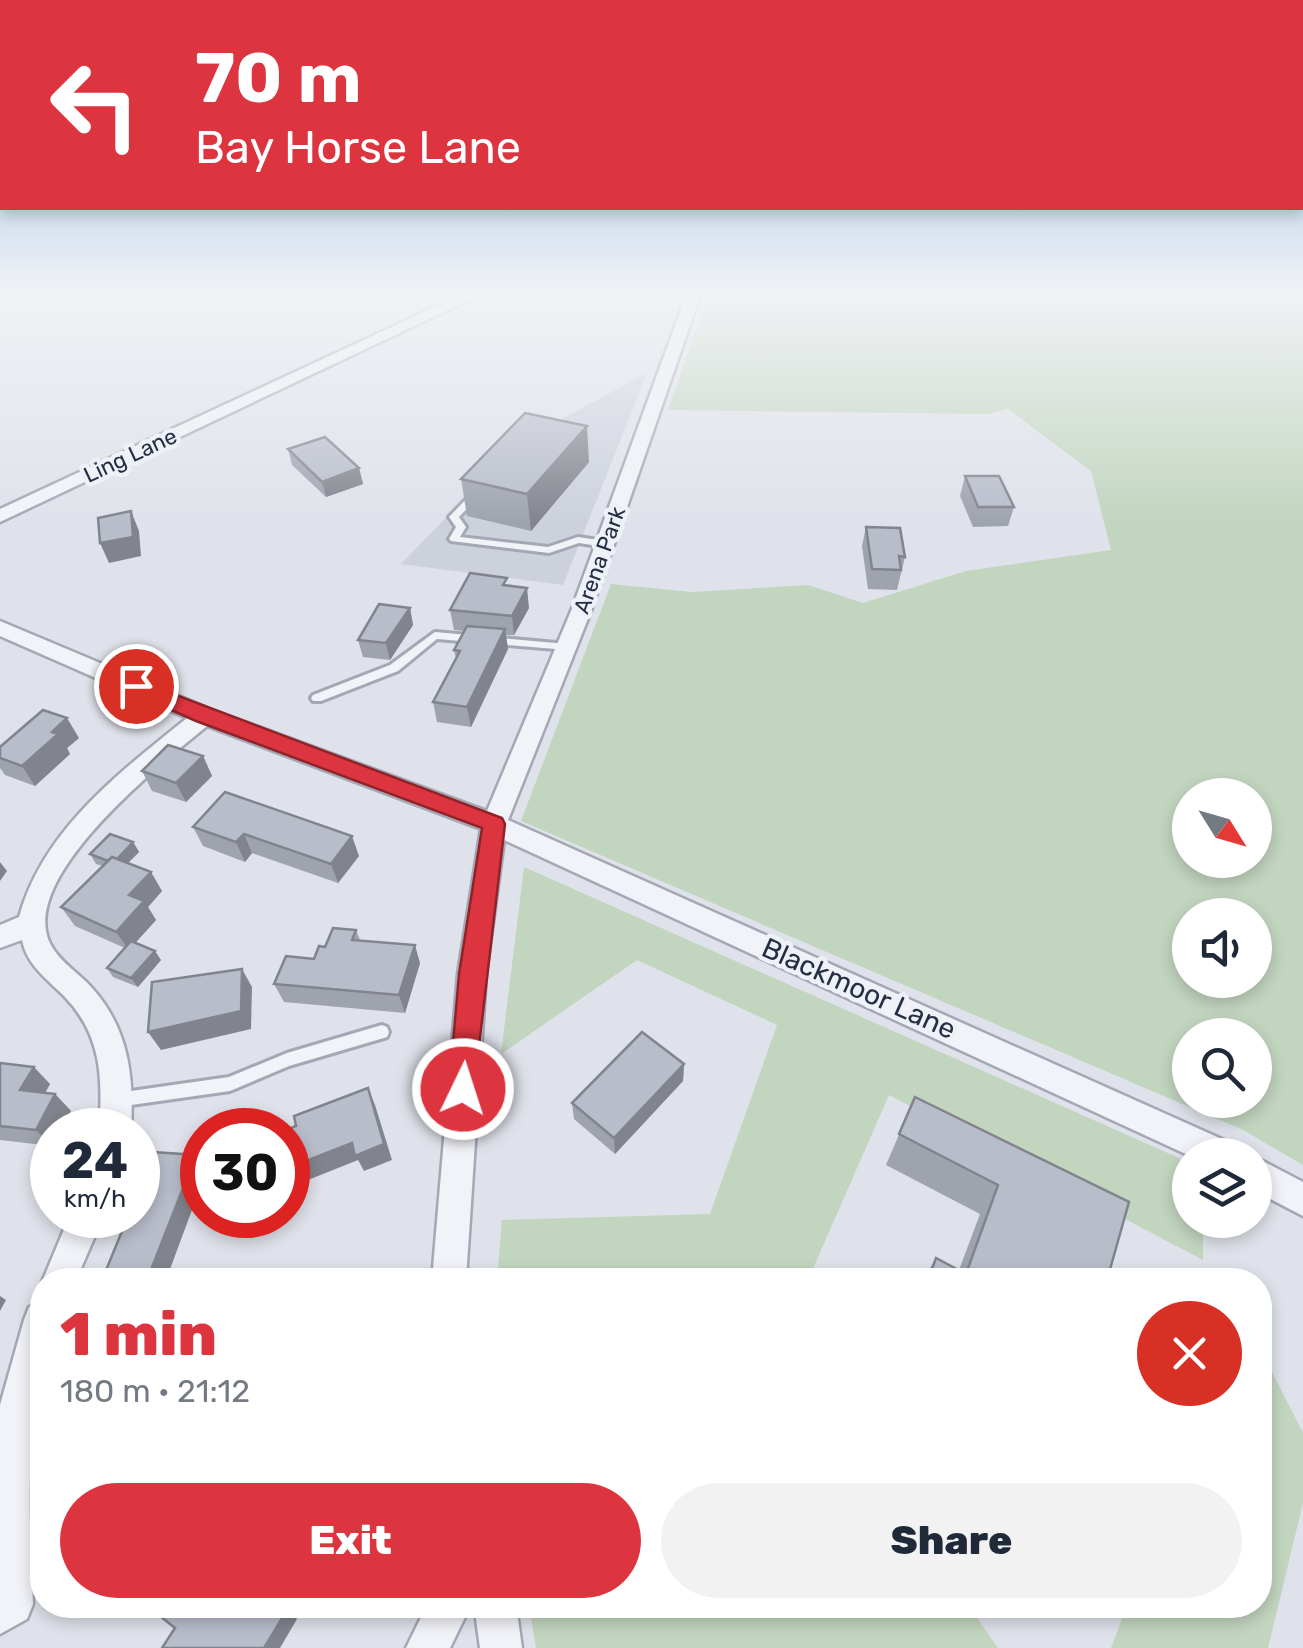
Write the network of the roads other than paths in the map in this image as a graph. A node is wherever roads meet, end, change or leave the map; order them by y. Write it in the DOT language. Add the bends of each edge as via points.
graph roads {
  1 [pos="312,370"];
  2 [pos="667,370"];
  3 [pos="490,479"];
  4 [pos="0,516"];
  5 [pos="605,544"];
  6 [pos="0,628"];
  7 [pos="567,647"];
  8 [pos="317,698"];
  9 [pos="204,716"];
  10 [pos="494,824"];
  11 [pos="26,926"];
  12 [pos="0,936"];
  13 [pos="382,1032"];
  14 [pos="117,1100"];
  15 [pos="116,1108"];
  16 [pos="1185,1138"];
  17 [pos="1272,1183"];
  18 [pos="1303,1200"];
  19 [pos="76,1238"];
  20 [pos="64,1268"];
  21 [pos="450,1268"];
  22 [pos="30,1355"];
  23 [pos="0,1613"];
  24 [pos="443,1618"];
  25 [pos="497,1618"];
  26 [pos="427,1648"];
  27 [pos="500,1648"];
  1 -- 4 [label="street, Ling Lane"];
  2 -- 5 [label="street, Arena Park"];
  3 -- 5 [label="lane" via="454,517 461,526 454,539 549,550 578,540"];
  5 -- 7 [label="street, Arena Park"];
  6 -- 9 [label="street, Blackmoor Lane"];
  7 -- 8 [label="lane" via="435,635 394,668"];
  7 -- 10 [label="street, Arena Park"];
  9 -- 10 [label="street, Blackmoor Lane"];
  9 -- 11 [label="street" via="90,812 32,894"];
  10 -- 16 [label="street, Blackmoor Lane"];
  10 -- 21 [label="street, Arena Park" via="472,974"];
  11 -- 12 [label="street"];
  11 -- 14 [label="street" via="39,952 108,1030"];
  13 -- 14 [label="lane" via="230,1084"];
  14 -- 15 [label="street"];
  17 -- 18 [label="street"];
  19 -- 20 [label="street"];
  22 -- 23 [label="street" via="9,1494 12,1604"];
  24 -- 26 [label="street"];
  25 -- 27 [label="street"];
}
